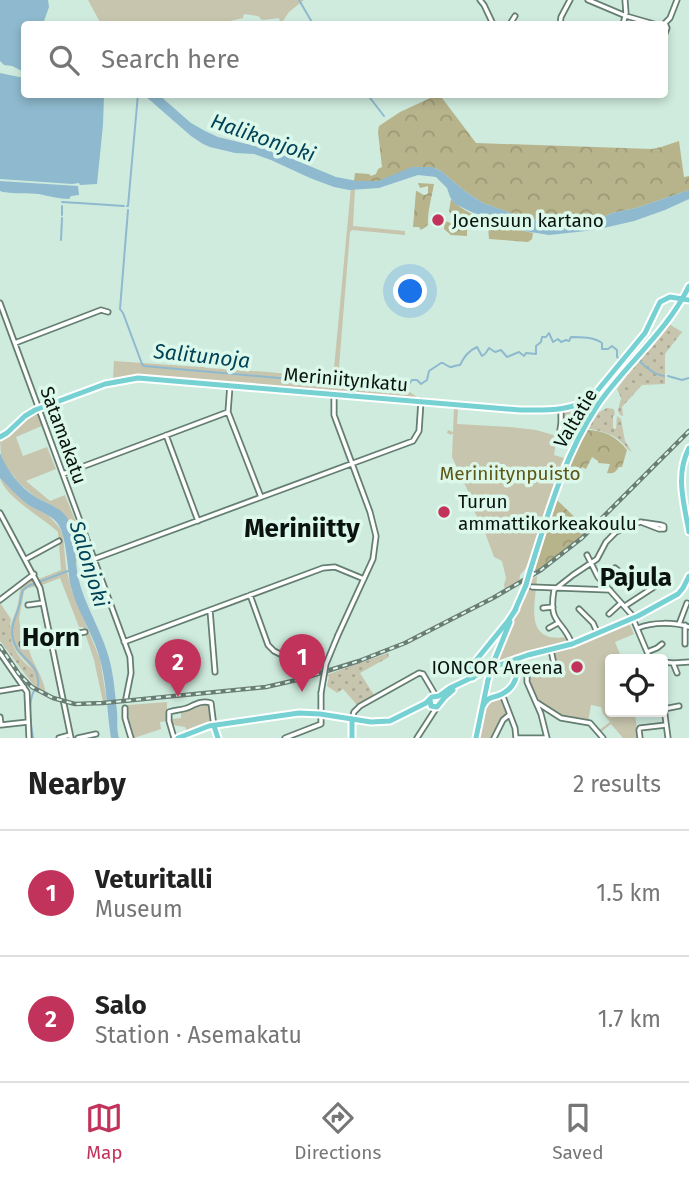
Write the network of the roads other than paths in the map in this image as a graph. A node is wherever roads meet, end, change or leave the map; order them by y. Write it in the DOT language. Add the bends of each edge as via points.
graph roads {
  1 [pos="480,0"];
  2 [pos="570,0"];
  3 [pos="588,0"];
  4 [pos="625,0"];
  5 [pos="677,0"];
  6 [pos="515,16"];
  7 [pos="626,16"];
  8 [pos="491,21"];
  9 [pos="512,21"];
  10 [pos="560,21"];
  11 [pos="624,21"];
  12 [pos="644,21"];
  13 [pos="666,21"];
  14 [pos="689,286"];
  15 [pos="687,300"];
  16 [pos="0,303"];
  17 [pos="108,312"];
  18 [pos="15,343"];
  19 [pos="230,385"];
  20 [pos="334,394"];
  21 [pos="421,401"];
  22 [pos="39,408"];
  23 [pos="561,408"];
  24 [pos="228,412"];
  25 [pos="166,435"];
  26 [pos="559,436"];
  27 [pos="0,437"];
  28 [pos="689,447"];
  29 [pos="352,464"];
  30 [pos="63,474"];
  31 [pos="261,498"];
  32 [pos="0,513"];
  33 [pos="198,521"];
  34 [pos="641,522"];
  35 [pos="689,532"];
  36 [pos="59,541"];
  37 [pos="587,555"];
  38 [pos="26,559"];
  39 [pos="94,559"];
  40 [pos="591,564"];
  41 [pos="34,574"];
  42 [pos="622,574"];
  43 [pos="689,576"];
  44 [pos="364,579"];
  45 [pos="602,582"];
  46 [pos="529,586"];
  47 [pos="654,587"];
  48 [pos="556,588"];
  49 [pos="610,590"];
  50 [pos="250,595"];
  51 [pos="0,600"];
  52 [pos="43,603"];
  53 [pos="687,603"];
  54 [pos="623,604"];
  55 [pos="29,606"];
  56 [pos="553,607"];
  57 [pos="542,608"];
  58 [pos="516,609"];
  59 [pos="579,609"];
  60 [pos="210,610"];
  61 [pos="609,614"];
  62 [pos="634,618"];
  63 [pos="558,623"];
  64 [pos="679,624"];
  65 [pos="687,626"];
  66 [pos="549,628"];
  67 [pos="638,628"];
  68 [pos="85,632"];
  69 [pos="598,634"];
  70 [pos="50,639"];
  71 [pos="124,642"];
  72 [pos="572,644"];
  73 [pos="662,644"];
  74 [pos="685,644"];
  75 [pos="22,645"];
  76 [pos="551,650"];
  77 [pos="647,652"];
  78 [pos="0,653"];
  79 [pos="286,657"];
  80 [pos="668,662"];
  81 [pos="689,662"];
  82 [pos="516,663"];
  83 [pos="673,663"];
  84 [pos="473,664"];
  85 [pos="494,664"];
  86 [pos="554,664"];
  87 [pos="527,669"];
  88 [pos="215,672"];
  89 [pos="677,673"];
  90 [pos="474,678"];
  91 [pos="464,681"];
  92 [pos="488,681"];
  93 [pos="24,687"];
  94 [pos="0,691"];
  95 [pos="498,694"];
  96 [pos="126,698"];
  97 [pos="484,698"];
  98 [pos="434,701"];
  99 [pos="536,702"];
  100 [pos="483,706"];
  101 [pos="679,706"];
  102 [pos="125,708"];
  103 [pos="668,708"];
  104 [pos="321,715"];
  105 [pos="509,715"];
  106 [pos="0,717"];
  107 [pos="666,717"];
  108 [pos="353,721"];
  109 [pos="28,722"];
  110 [pos="1,725"];
  111 [pos="667,725"];
  112 [pos="215,727"];
  113 [pos="599,733"];
  114 [pos="96,734"];
  115 [pos="70,737"];
  116 [pos="29,738"];
  117 [pos="59,738"];
  118 [pos="78,738"];
  119 [pos="131,738"];
  120 [pos="176,738"];
  121 [pos="186,738"];
  122 [pos="218,738"];
  123 [pos="285,738"];
  124 [pos="353,738"];
  125 [pos="417,738"];
  126 [pos="476,738"];
  127 [pos="494,738"];
  128 [pos="516,738"];
  129 [pos="547,738"];
  130 [pos="594,738"];
  131 [pos="603,738"];
  132 [pos="640,738"];
  133 [pos="668,738"];
  1 -- 8 [label="street"];
  2 -- 10 [label="street"];
  3 -- 7 [label="street"];
  4 -- 7 [label="street"];
  5 -- 13 [label="street"];
  6 -- 9 [label="street"];
  7 -- 11 [label="street"];
  7 -- 12 [label="street"];
  14 -- 15 [label="main road, Valtatie"];
  15 -- 23 [label="main road, Meriniitynkatu" via="670,297 660,302 642,338 593,396"];
  15 -- 46 [label="main road, Valtatie, bridge" via="599,403 578,439 558,485"];
  16 -- 18 [label="street, Satamakatu"];
  17 -- 18 [label="street" via="101,310"];
  18 -- 22 [label="street, Satamakatu"];
  19 -- 20 [label="main road, Meriniitynkatu"];
  19 -- 22 [label="main road, Meriniitynkatu" via="124,379"];
  19 -- 24 [label="street"];
  20 -- 21 [label="main road, Meriniitynkatu"];
  20 -- 29 [label="street" via="334,415"];
  21 -- 23 [label="main road, Meriniitynkatu" via="520,410"];
  21 -- 29 [label="street" via="419,431 413,441"];
  22 -- 27 [label="main road, Meriniitynkatu"];
  22 -- 30 [label="street, Satamakatu"];
  23 -- 26 [label="street"];
  24 -- 25 [label="street"];
  24 -- 31 [label="street"];
  25 -- 30 [label="street"];
  25 -- 33 [label="street"];
  28 -- 35 [label="main road" via="680,483"];
  29 -- 31 [label="street"];
  29 -- 44 [label="street" via="376,530 374,555"];
  30 -- 39 [label="street, Satamakatu"];
  31 -- 33 [label="street"];
  32 -- 38 [label="street"];
  33 -- 39 [label="street"];
  34 -- 34 [label="street" via="659,529 664,529 661,525"];
  34 -- 40 [label="street" via="616,532"];
  36 -- 38 [label="street"];
  37 -- 40 [label="street"];
  38 -- 41 [label="street"];
  39 -- 71 [label="street, Satamakatu"];
  40 -- 45 [label="street"];
  40 -- 48 [label="street"];
  41 -- 51 [label="street"];
  41 -- 52 [label="street"];
  42 -- 45 [label="street" via="615,568"];
  43 -- 62 [label="main road" via="678,594"];
  44 -- 50 [label="street" via="329,566"];
  44 -- 104 [label="street, bridge" via="326,664"];
  45 -- 49 [label="street"];
  46 -- 48 [label="street"];
  46 -- 58 [label="main road, Valtatie"];
  47 -- 54 [label="street"];
  48 -- 49 [label="street"];
  48 -- 56 [label="street"];
  49 -- 54 [label="street"];
  50 -- 60 [label="street"];
  50 -- 79 [label="street" via="268,645"];
  52 -- 55 [label="street"];
  52 -- 70 [label="street"];
  53 -- 64 [label="street"];
  54 -- 61 [label="street"];
  54 -- 62 [label="street"];
  56 -- 57 [label="street"];
  56 -- 63 [label="street"];
  58 -- 84 [label="main road"];
  58 -- 85 [label="main road, Valtatie"];
  59 -- 69 [label="street"];
  60 -- 71 [label="street"];
  60 -- 88 [label="street"];
  62 -- 67 [label="street"];
  62 -- 69 [label="main road"];
  63 -- 66 [label="street"];
  63 -- 72 [label="street"];
  64 -- 65 [label="street"];
  64 -- 67 [label="street"];
  65 -- 74 [label="street"];
  67 -- 77 [label="street"];
  68 -- 70 [label="street"];
  69 -- 72 [label="main road"];
  70 -- 75 [label="street"];
  70 -- 115 [label="street"];
  71 -- 96 [label="street, Satamakatu" via="131,665"];
  72 -- 76 [label="main road"];
  73 -- 77 [label="street"];
  76 -- 82 [label="main road"];
  76 -- 86 [label="street"];
  78 -- 93 [label="street"];
  80 -- 83 [label="street"];
  81 -- 83 [label="street"];
  82 -- 85 [label="main road"];
  82 -- 90 [label="main road"];
  82 -- 95 [label="main road" via="512,686"];
  83 -- 89 [label="street"];
  84 -- 90 [label="main road" via="469,676"];
  84 -- 91 [label="main road"];
  85 -- 90 [label="main road"];
  85 -- 92 [label="main road, Valtatie, bridge"];
  87 -- 99 [label="street"];
  90 -- 91 [label="main road"];
  90 -- 98 [label="main road"];
  91 -- 98 [label="main road"];
  92 -- 95 [label="main road" via="488,690"];
  92 -- 97 [label="main road, Valtatie"];
  93 -- 94 [label="street"];
  93 -- 109 [label="street"];
  95 -- 97 [label="main road"];
  95 -- 100 [label="main road"];
  95 -- 105 [label="street"];
  97 -- 100 [label="main road, Valtatie"];
  98 -- 108 [label="main road" via="388,724"];
  98 -- 108 [label="street" via="419,673 357,708"];
  98 -- 125 [label="street"];
  99 -- 113 [label="street" via="561,718 590,723"];
  99 -- 129 [label="street"];
  100 -- 126 [label="main road, Valtatie"];
  101 -- 103 [label="street"];
  102 -- 119 [label="street"];
  104 -- 108 [label="main road"];
  104 -- 112 [label="main road"];
  104 -- 123 [label="street" via="319,726"];
  105 -- 127 [label="street"];
  105 -- 128 [label="street"];
  106 -- 110 [label="street"];
  107 -- 111 [label="street"];
  108 -- 124 [label="main road"];
  109 -- 110 [label="street"];
  109 -- 116 [label="street"];
  111 -- 132 [label="street" via="640,729"];
  111 -- 133 [label="street"];
  112 -- 120 [label="main road"];
  112 -- 120 [label="street" via="212,704 198,702 170,711"];
  112 -- 121 [label="main road"];
  112 -- 122 [label="main road"];
  113 -- 130 [label="street"];
  113 -- 131 [label="street"];
  114 -- 118 [label="street"];
  115 -- 117 [label="street"];
  128 -- 129 [label="street"];
}
